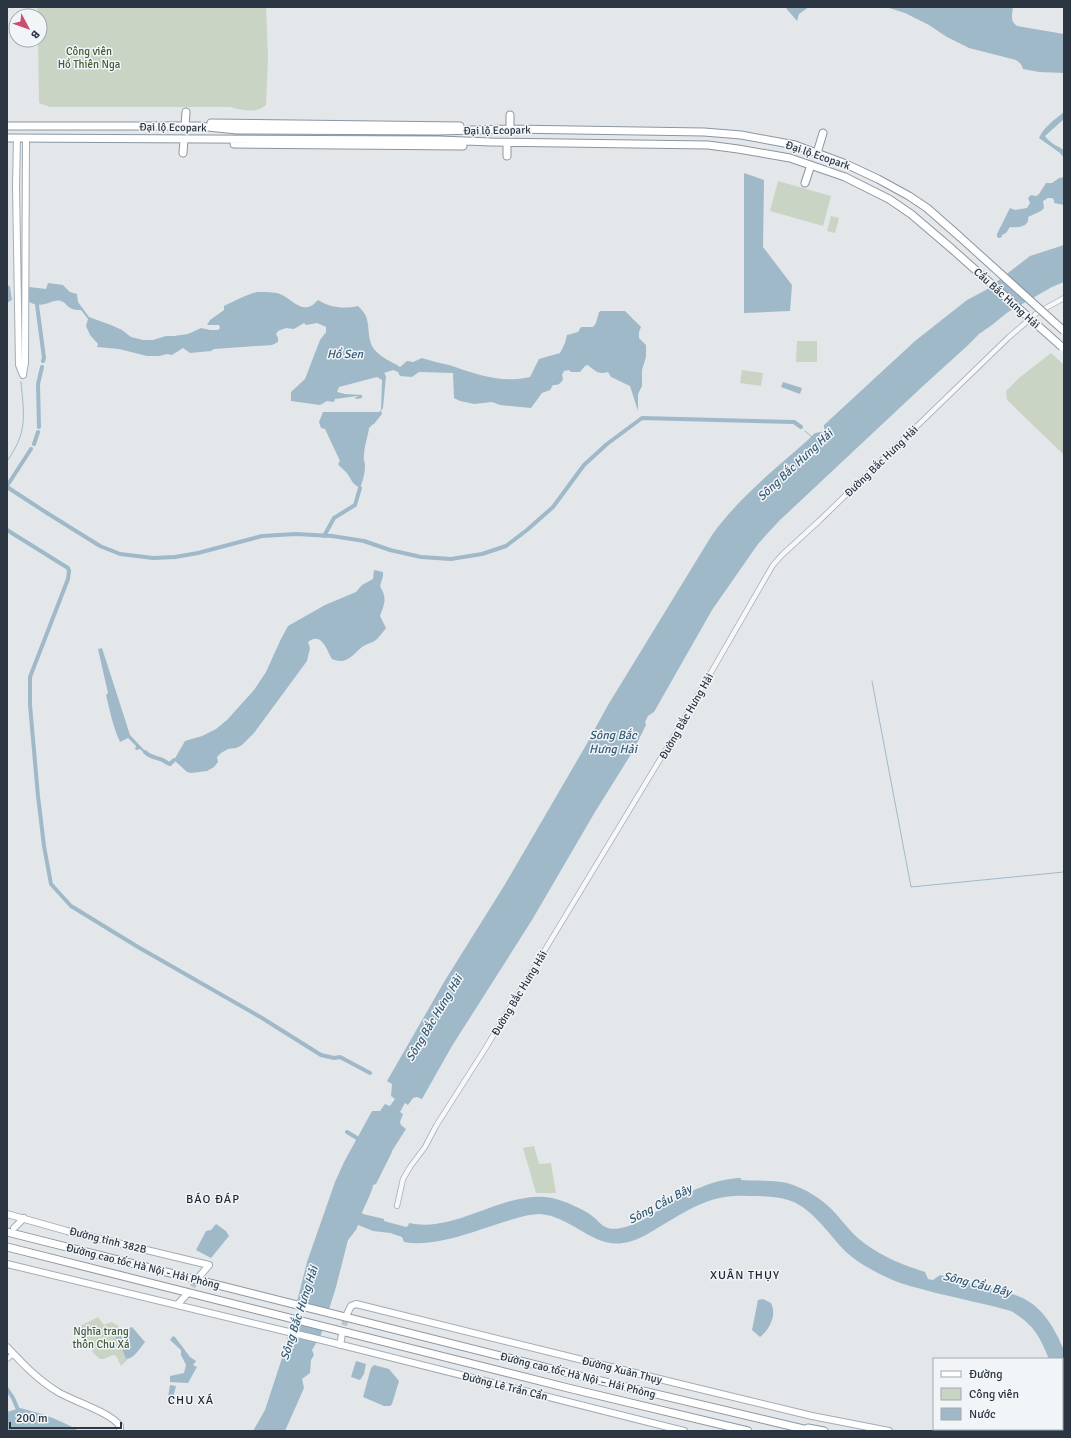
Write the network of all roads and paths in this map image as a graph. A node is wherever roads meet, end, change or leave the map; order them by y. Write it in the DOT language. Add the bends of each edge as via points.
graph roads {
  1 [pos="186,112"];
  2 [pos="510,115"];
  3 [pos="7,126"];
  4 [pos="185,126"];
  5 [pos="198,126"];
  6 [pos="498,129"];
  7 [pos="510,129"];
  8 [pos="823,133"];
  9 [pos="7,138"];
  10 [pos="17,138"];
  11 [pos="26,138"];
  12 [pos="184,139"];
  13 [pos="199,139"];
  14 [pos="491,142"];
  15 [pos="507,143"];
  16 [pos="183,153"];
  17 [pos="817,153"];
  18 [pos="507,156"];
  19 [pos="811,165"];
  20 [pos="805,183"];
  21 [pos="960,238"];
  22 [pos="952,249"];
  23 [pos="1064,298"];
  24 [pos="1064,331"];
  25 [pos="1063,348"];
  26 [pos="397,1206"];
  27 [pos="7,1214"];
  28 [pos="24,1218"];
  29 [pos="14,1228"];
  30 [pos="7,1232"];
  31 [pos="7,1247"];
  32 [pos="7,1264"];
  33 [pos="199,1277"];
  34 [pos="187,1294"];
  35 [pos="177,1305"];
  36 [pos="345,1315"];
  37 [pos="341,1332"];
  38 [pos="340,1345"];
  39 [pos="7,1347"];
  40 [pos="14,1354"];
  41 [pos="7,1359"];
  42 [pos="576,1375"];
  43 [pos="812,1416"];
  44 [pos="811,1428"];
  45 [pos="120,1431"];
  46 [pos="684,1431"];
  47 [pos="748,1431"];
  48 [pos="824,1431"];
  49 [pos="889,1431"];
  1 -- 4 [label="highway"];
  2 -- 7 [label="highway"];
  3 -- 4 [label="highway, Đại lộ Ecopark"];
  4 -- 5 [label="highway, Đại lộ Ecopark"];
  5 -- 6 [label="highway, Đại lộ Ecopark" via="246,130 439,132"];
  5 -- 6 [label="highway" via="205,123 481,126"];
  6 -- 7 [label="highway, Đại lộ Ecopark"];
  7 -- 17 [label="highway, Đại lộ Ecopark" via="704,132 776,141"];
  8 -- 17 [label="highway"];
  9 -- 10 [label="highway, Đại lộ Ecopark"];
  10 -- 11 [label="highway, Đại lộ Ecopark"];
  10 -- 11 [label="main road" via="19,365 23,375"];
  11 -- 12 [label="highway, Đại lộ Ecopark"];
  12 -- 13 [label="highway, Đại lộ Ecopark"];
  12 -- 16 [label="highway"];
  13 -- 14 [label="highway, Đại lộ Ecopark"];
  13 -- 14 [label="highway" via="217,144 479,146"];
  14 -- 15 [label="highway, Đại lộ Ecopark"];
  15 -- 18 [label="highway"];
  15 -- 19 [label="highway, Đại lộ Ecopark" via="738,148 790,158"];
  17 -- 21 [label="highway, Đại lộ Ecopark" via="855,168 898,190 927,208"];
  19 -- 20 [label="highway"];
  19 -- 22 [label="highway, Đại lộ Ecopark" via="845,177 889,199"];
  21 -- 24 [label="highway, Cầu Bắc Hưng Hải, bridge"];
  22 -- 25 [label="highway, Cầu Bắc Hưng Hải, bridge"];
  23 -- 26 [label="street, Đường Bắc Hưng Hải" via="1037,313 1009,337 773,565 679,728 486,1049 410,1167 403,1180"];
  27 -- 28 [label="main road, Đường tỉnh 382B"];
  28 -- 29 [label="main road"];
  28 -- 33 [label="main road, Đường tỉnh 382B" via="67,1231 209,1265"];
  30 -- 36 [label="highway, Đường cao tốc Hà Nội - Hải Phòng"];
  31 -- 37 [label="highway, Đường cao tốc Hà Nội - Hải Phòng"];
  32 -- 35 [label="main road"];
  34 -- 35 [label="main road"];
  35 -- 38 [label="main road, Đường Lê Trần Cẩn"];
  36 -- 42 [label="highway, Đường cao tốc Hà Nội – Hải Phòng"];
  36 -- 43 [label="main road, Đường Xuân Thụy" via="351,1306 356,1304"];
  37 -- 38 [label="main road"];
  37 -- 47 [label="highway, Đường cao tốc Hà Nội – Hải Phòng"];
  38 -- 46 [label="main road, Đường Lê Trần Cẩn"];
  39 -- 40 [label="main road"];
  40 -- 41 [label="street"];
  40 -- 45 [label="main road" via="29,1370 58,1392 113,1418 120,1426"];
  42 -- 44 [label="highway, Đường cao tốc Hà Nội – Hải Phòng"];
  42 -- 48 [label="highway"];
  43 -- 44 [label="main road"];
  43 -- 49 [label="main road, Đường Xuân Thụy"];
}
